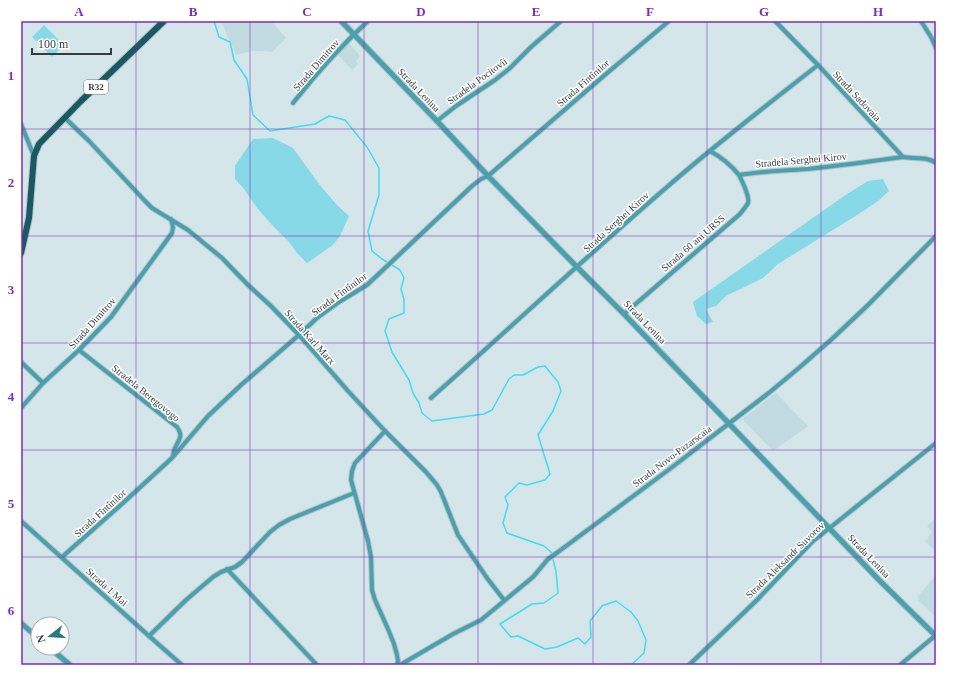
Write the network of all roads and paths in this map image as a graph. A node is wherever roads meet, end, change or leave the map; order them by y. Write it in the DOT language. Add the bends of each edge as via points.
graph roads {
  1 [pos="164,21"];
  2 [pos="341,21"];
  3 [pos="368,21"];
  4 [pos="561,21"];
  5 [pos="670,21"];
  6 [pos="775,21"];
  7 [pos="921,21"];
  8 [pos="354,34"];
  9 [pos="936,48"];
  10 [pos="818,65"];
  11 [pos="293,103"];
  12 [pos="65,118"];
  13 [pos="437,121"];
  14 [pos="21,124"];
  15 [pos="710,151"];
  16 [pos="34,156"];
  17 [pos="903,157"];
  18 [pos="936,162"];
  19 [pos="739,175"];
  20 [pos="488,176"];
  21 [pos="171,219"];
  22 [pos="936,236"];
  23 [pos="21,253"];
  24 [pos="577,267"];
  25 [pos="624,314"];
  26 [pos="299,335"];
  27 [pos="79,350"];
  28 [pos="21,362"];
  29 [pos="43,383"];
  30 [pos="431,398"];
  31 [pos="21,408"];
  32 [pos="728,423"];
  33 [pos="385,431"];
  34 [pos="936,443"];
  35 [pos="172,458"];
  36 [pos="354,492"];
  37 [pos="21,521"];
  38 [pos="829,528"];
  39 [pos="62,557"];
  40 [pos="227,569"];
  41 [pos="504,600"];
  42 [pos="21,623"];
  43 [pos="30,631"];
  44 [pos="936,635"];
  45 [pos="149,636"];
  46 [pos="59,656"];
  47 [pos="70,665"];
  48 [pos="182,665"];
  49 [pos="317,665"];
  50 [pos="397,665"];
  51 [pos="400,665"];
  52 [pos="689,665"];
  53 [pos="900,665"];
  1 -- 12 [label="main road, R32"];
  2 -- 8 [label="street, Strada Lenina"];
  3 -- 8 [label="street, Strada Dimitrov"];
  4 -- 13 [label="street, Stradela Pocitovîi" via="509,69"];
  5 -- 20 [label="street, Strada Fîntînilor"];
  6 -- 10 [label="street, Strada Sadovaia"];
  7 -- 9 [label="street"];
  8 -- 11 [label="street, Strada Dimitrov"];
  8 -- 13 [label="street, Strada Lenina"];
  10 -- 15 [label="street, Strada Serghei Kirov"];
  10 -- 17 [label="street, Strada Sadovaia"];
  12 -- 16 [label="main road, R32" via="39,144"];
  12 -- 21 [label="street, Strada Karl Marx" via="152,208"];
  13 -- 20 [label="street, Strada Lenina"];
  14 -- 16 [label="street"];
  15 -- 19 [label="street"];
  15 -- 24 [label="street, Strada Serghei Kirov"];
  16 -- 23 [label="main road, R32" via="29,218"];
  17 -- 18 [label="street"];
  17 -- 19 [label="street, Stradela Serghei Kirov"];
  19 -- 25 [label="street, Strada 60 ani URSS" via="748,196 748,202 740,214"];
  20 -- 24 [label="street, Strada Lenina"];
  20 -- 26 [label="street, Strada Fîntînilor" via="472,186 367,285 333,306"];
  21 -- 26 [label="street, Strada Karl Marx" via="222,258"];
  21 -- 27 [label="street, Strada Dimitrov" via="172,233 111,317"];
  22 -- 32 [label="street, Strada Novo-Pazarscaia" via="833,338 770,392"];
  24 -- 25 [label="street, Strada Lenina"];
  24 -- 30 [label="street, Strada Serghei Kirov"];
  25 -- 32 [label="street, Strada Lenina"];
  26 -- 33 [label="street, Strada Karl Marx"];
  26 -- 35 [label="street, Strada Fîntînilor" via="208,416"];
  27 -- 29 [label="street, Strada Dimitrov"];
  27 -- 35 [label="street, Stradela Beregovogo" via="177,427 180,436"];
  28 -- 29 [label="street"];
  29 -- 31 [label="street, Strada Dimitrov"];
  32 -- 38 [label="street, Strada Lenina"];
  32 -- 41 [label="street, Strada Novo-Pazarscaia" via="548,559 533,577"];
  33 -- 36 [label="street" via="354,463 351,480"];
  33 -- 41 [label="street, Strada Karl Marx" via="437,485 458,535"];
  34 -- 38 [label="street, Strada Aleksandr Suvorov"];
  35 -- 39 [label="street, Strada Fîntînilor"];
  36 -- 40 [label="street" via="279,525 250,556 235,567"];
  36 -- 50 [label="street" via="371,557 372,590 394,644"];
  37 -- 39 [label="street, Strada 1 Mai"];
  38 -- 44 [label="street, Strada Lenina"];
  38 -- 52 [label="street, Strada Aleksandr Suvorov"];
  39 -- 45 [label="street, Strada 1 Mai"];
  40 -- 45 [label="street" via="213,577 186,600"];
  40 -- 49 [label="street"];
  41 -- 51 [label="street, Strada Novo-Pazarscaia" via="481,620"];
  42 -- 43 [label="street"];
  44 -- 53 [label="street"];
  45 -- 48 [label="street, Strada 1 Mai"];
  46 -- 47 [label="street"];
}
